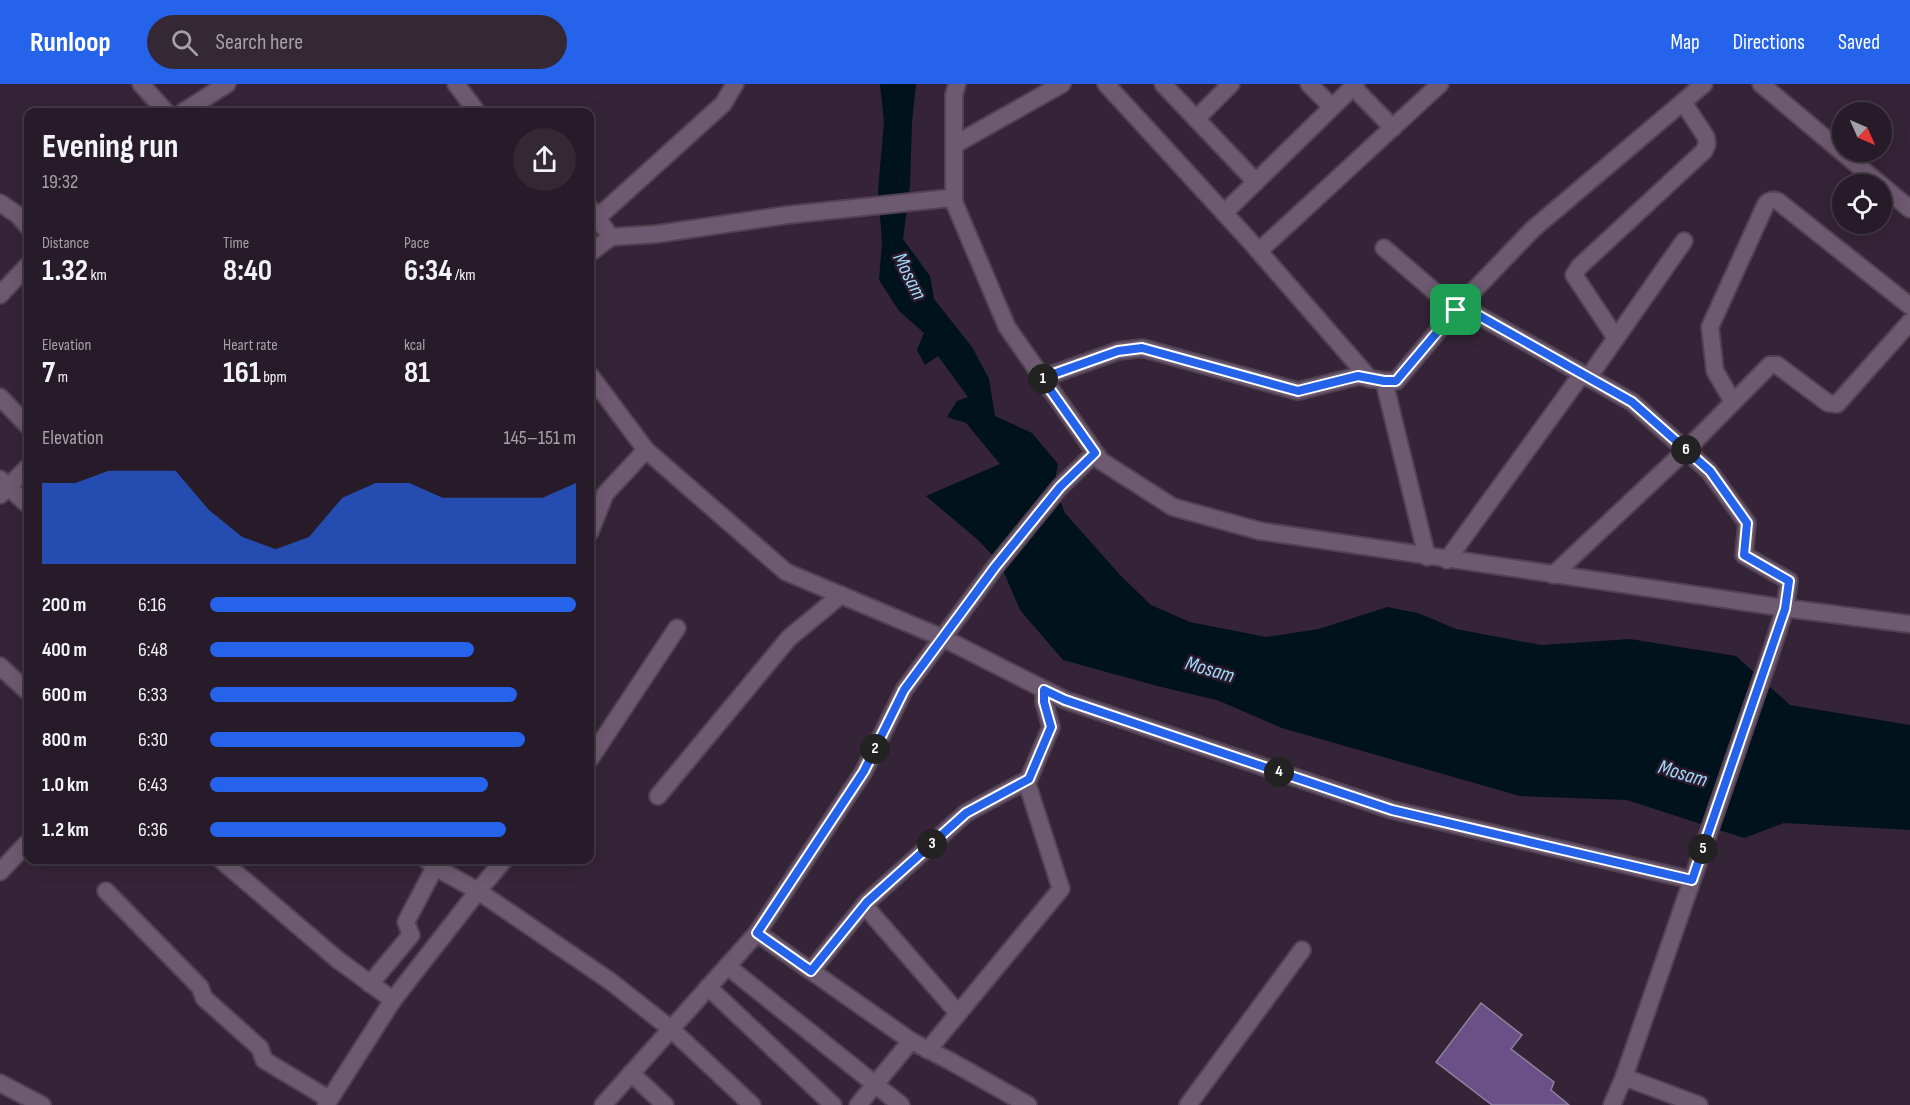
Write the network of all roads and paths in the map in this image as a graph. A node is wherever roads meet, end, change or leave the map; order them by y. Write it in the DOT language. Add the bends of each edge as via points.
graph roads {
  1 [pos="141,84"];
  2 [pos="227,84"];
  3 [pos="456,84"];
  4 [pos="735,84"];
  5 [pos="957,84"];
  6 [pos="1062,84"];
  7 [pos="1106,84"];
  8 [pos="1163,84"];
  9 [pos="1232,84"];
  10 [pos="1309,84"];
  11 [pos="1440,84"];
  12 [pos="1704,84"];
  13 [pos="1761,84"];
  14 [pos="1354,85"];
  15 [pos="1683,102"];
  16 [pos="1332,107"];
  17 [pos="162,108"];
  18 [pos="189,108"];
  19 [pos="474,108"];
  20 [pos="1196,119"];
  21 [pos="1393,128"];
  22 [pos="954,145"];
  23 [pos="1868,174"];
  24 [pos="1256,182"];
  25 [pos="1892,194"];
  26 [pos="952,200"];
  27 [pos="0,203"];
  28 [pos="1910,209"];
  29 [pos="594,212"];
  30 [pos="1224,213"];
  31 [pos="594,214"];
  32 [pos="24,222"];
  33 [pos="611,237"];
  34 [pos="1684,241"];
  35 [pos="1384,248"];
  36 [pos="594,250"];
  37 [pos="1259,251"];
  38 [pos="24,269"];
  39 [pos="0,294"];
  40 [pos="1910,306"];
  41 [pos="1458,308"];
  42 [pos="1910,322"];
  43 [pos="1616,338"];
  44 [pos="1585,376"];
  45 [pos="1042,378"];
  46 [pos="594,380"];
  47 [pos="1377,380"];
  48 [pos="0,397"];
  49 [pos="1733,402"];
  50 [pos="24,422"];
  51 [pos="646,450"];
  52 [pos="1686,450"];
  53 [pos="1095,453"];
  54 [pos="24,470"];
  55 [pos="3,487"];
  56 [pos="597,497"];
  57 [pos="24,502"];
  58 [pos="594,512"];
  59 [pos="1427,557"];
  60 [pos="1447,560"];
  61 [pos="1553,575"];
  62 [pos="842,595"];
  63 [pos="1785,609"];
  64 [pos="1910,624"];
  65 [pos="677,628"];
  66 [pos="943,638"];
  67 [pos="0,666"];
  68 [pos="24,688"];
  69 [pos="1044,690"];
  70 [pos="594,753"];
  71 [pos="1029,779"];
  72 [pos="658,796"];
  73 [pos="24,846"];
  74 [pos="226,864"];
  75 [pos="428,864"];
  76 [pos="434,864"];
  77 [pos="501,864"];
  78 [pos="0,872"];
  79 [pos="1695,872"];
  80 [pos="106,891"];
  81 [pos="478,891"];
  82 [pos="864,905"];
  83 [pos="757,933"];
  84 [pos="1302,950"];
  85 [pos="727,966"];
  86 [pos="811,971"];
  87 [pos="370,984"];
  88 [pos="708,987"];
  89 [pos="393,1000"];
  90 [pos="958,1013"];
  91 [pos="671,1029"];
  92 [pos="911,1041"];
  93 [pos="928,1050"];
  94 [pos="631,1074"];
  95 [pos="1624,1077"];
  96 [pos="0,1083"];
  97 [pos="876,1085"];
  98 [pos="328,1102"];
  99 [pos="42,1105"];
  100 [pos="603,1105"];
  101 [pos="664,1105"];
  102 [pos="752,1105"];
  103 [pos="833,1105"];
  104 [pos="858,1105"];
  105 [pos="900,1105"];
  106 [pos="1028,1105"];
  107 [pos="1188,1105"];
  108 [pos="1612,1105"];
  109 [pos="1700,1105"];
  1 -- 17 [label="street"];
  2 -- 18 [label="street"];
  3 -- 19 [label="street"];
  4 -- 29 [label="street" via="723,104"];
  5 -- 22 [label="street"];
  6 -- 22 [label="street"];
  7 -- 30 [label="street"];
  8 -- 20 [label="street"];
  9 -- 20 [label="street"];
  10 -- 16 [label="street"];
  11 -- 21 [label="street"];
  12 -- 15 [label="street"];
  13 -- 23 [label="street"];
  14 -- 16 [label="street"];
  14 -- 21 [label="street"];
  15 -- 41 [label="street" via="1533,229"];
  15 -- 43 [label="street" via="1706,137 1704,151 1574,275"];
  16 -- 24 [label="street"];
  20 -- 24 [label="street"];
  21 -- 37 [label="street"];
  22 -- 26 [label="street"];
  24 -- 30 [label="street"];
  25 -- 28 [label="street"];
  26 -- 33 [label="street"];
  26 -- 45 [label="street" via="1007,327"];
  27 -- 32 [label="street"];
  30 -- 37 [label="street"];
  31 -- 33 [label="street"];
  33 -- 36 [label="street"];
  34 -- 43 [label="street"];
  35 -- 41 [label="street"];
  37 -- 47 [label="street"];
  38 -- 39 [label="street"];
  40 -- 49 [label="street" via="1779,202 1769,201 1710,327 1714,371"];
  41 -- 44 [label="street"];
  41 -- 47 [label="street" via="1396,381"];
  42 -- 49 [label="street" via="1837,404 1828,403 1773,364"];
  43 -- 44 [label="street"];
  44 -- 52 [label="street" via="1632,402"];
  44 -- 60 [label="street"];
  45 -- 47 [label="street" via="1118,351 1142,348 1298,391 1358,376"];
  45 -- 53 [label="street"];
  46 -- 51 [label="street"];
  47 -- 59 [label="street"];
  48 -- 50 [label="street"];
  49 -- 52 [label="street"];
  51 -- 56 [label="street"];
  51 -- 62 [label="street" via="786,572"];
  52 -- 61 [label="street"];
  52 -- 63 [label="street" via="1710,471 1747,523 1744,555 1789,581"];
  53 -- 59 [label="street" via="1101,461 1173,507 1260,531"];
  53 -- 66 [label="street" via="1060,487"];
  54 -- 55 [label="street"];
  55 -- 57 [label="street"];
  56 -- 58 [label="street"];
  59 -- 60 [label="street"];
  60 -- 61 [label="street"];
  61 -- 63 [label="street"];
  62 -- 66 [label="street"];
  62 -- 72 [label="street" via="789,638"];
  63 -- 64 [label="street"];
  63 -- 79 [label="street"];
  65 -- 70 [label="street"];
  66 -- 69 [label="street"];
  66 -- 83 [label="street" via="904,690 864,771"];
  67 -- 68 [label="street"];
  69 -- 71 [label="street" via="1051,727"];
  69 -- 79 [label="street" via="1392,810"];
  71 -- 82 [label="street" via="972,809"];
  71 -- 90 [label="street" via="1027,783 1060,889"];
  73 -- 78 [label="street"];
  74 -- 87 [label="street"];
  75 -- 87 [label="street" via="406,922 411,935"];
  76 -- 81 [label="street"];
  77 -- 81 [label="street"];
  79 -- 95 [label="street"];
  80 -- 98 [label="street" via="200,987 204,998 260,1048 264,1060"];
  81 -- 89 [label="street"];
  81 -- 91 [label="street" via="610,981"];
  82 -- 86 [label="street"];
  82 -- 90 [label="street"];
  83 -- 85 [label="street"];
  83 -- 86 [label="street"];
  84 -- 107 [label="street"];
  85 -- 88 [label="street"];
  85 -- 97 [label="street"];
  86 -- 92 [label="street"];
  87 -- 89 [label="street"];
  88 -- 91 [label="street"];
  88 -- 103 [label="street"];
  89 -- 98 [label="street"];
  90 -- 93 [label="street"];
  91 -- 94 [label="street"];
  91 -- 102 [label="street"];
  92 -- 93 [label="street"];
  92 -- 97 [label="street"];
  93 -- 106 [label="street"];
  94 -- 100 [label="street"];
  94 -- 101 [label="street"];
  95 -- 108 [label="street"];
  95 -- 109 [label="street"];
  96 -- 99 [label="street"];
  97 -- 104 [label="street"];
  97 -- 105 [label="street"];
}
